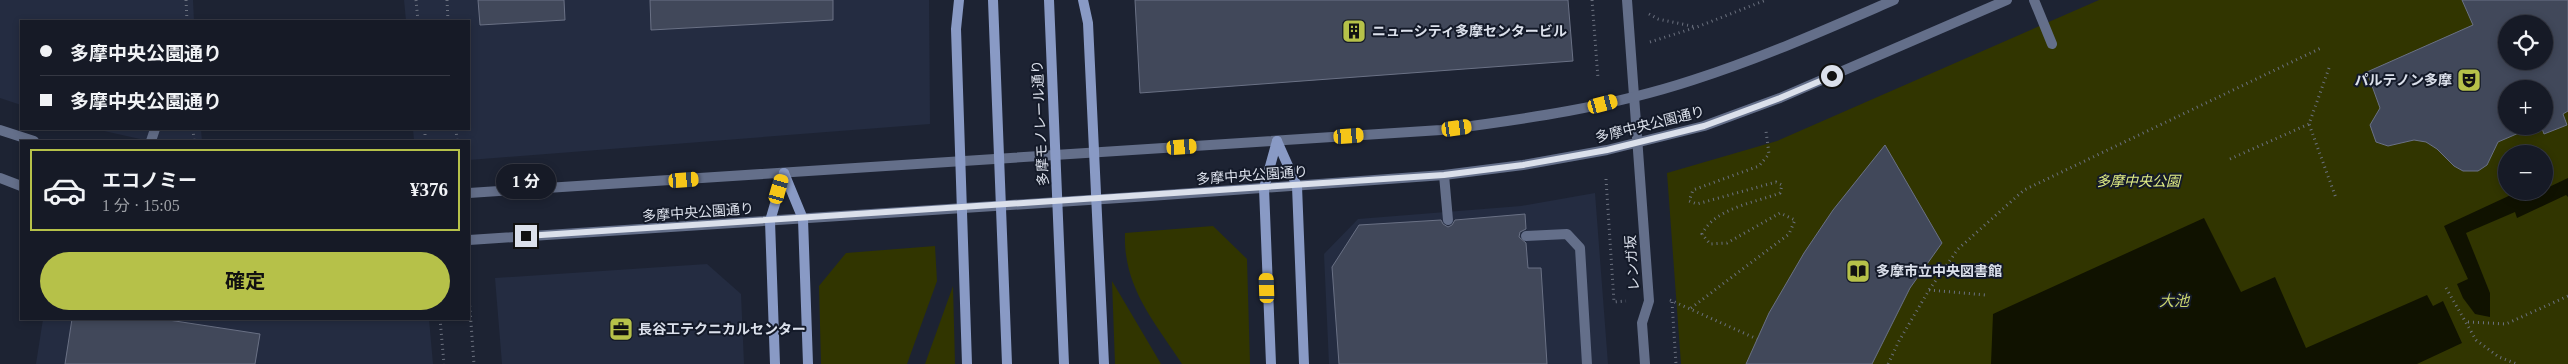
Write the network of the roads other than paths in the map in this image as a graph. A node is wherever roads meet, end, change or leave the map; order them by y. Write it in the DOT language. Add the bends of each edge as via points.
graph roads {
  1 [pos="958,0"];
  2 [pos="993,0"];
  3 [pos="1048,0"];
  4 [pos="1083,0"];
  5 [pos="1894,0"];
  6 [pos="2008,0"];
  7 [pos="2034,0"];
  8 [pos="1627,2"];
  9 [pos="2052,44"];
  10 [pos="0,130"];
  11 [pos="31,140"];
  12 [pos="1277,141"];
  13 [pos="784,173"];
  14 [pos="1444,175"];
  15 [pos="0,178"];
  16 [pos="20,186"];
  17 [pos="1297,186"];
  18 [pos="1264,188"];
  19 [pos="470,193"];
  20 [pos="803,218"];
  21 [pos="1448,220"];
  22 [pos="770,221"];
  23 [pos="1526,236"];
  24 [pos="470,240"];
  25 [pos="775,364"];
  26 [pos="808,364"];
  27 [pos="967,364"];
  28 [pos="1007,364"];
  29 [pos="1064,364"];
  30 [pos="1104,364"];
  31 [pos="1270,364"];
  32 [pos="1304,364"];
  33 [pos="1587,364"];
  34 [pos="1645,364"];
  1 -- 27 [label="main road" via="956,30"];
  2 -- 28 [label="main road"];
  3 -- 29 [label="main road, 多摩モノレール通り"];
  4 -- 30 [label="main road" via="1088,23"];
  5 -- 12 [label="street" via="1768,55 1692,81 1603,104 1441,130"];
  6 -- 14 [label="street, 多摩中央公園通り" via="1780,98 1704,126 1607,150"];
  7 -- 9 [label="street"];
  8 -- 34 [label="street, レンガ坂" via="1649,301 1642,323"];
  10 -- 11 [label="street"];
  12 -- 13 [label="street"];
  12 -- 17 [label="main road"];
  12 -- 18 [label="main road"];
  13 -- 19 [label="street"];
  13 -- 20 [label="main road"];
  13 -- 22 [label="main road"];
  14 -- 17 [label="street, 多摩中央公園通り"];
  14 -- 21 [label="street"];
  15 -- 16 [label="street"];
  17 -- 18 [label="street, 多摩中央公園通り"];
  17 -- 32 [label="main road"];
  18 -- 20 [label="street, 多摩中央公園通り"];
  18 -- 31 [label="main road"];
  20 -- 22 [label="street, 多摩中央公園通り"];
  20 -- 26 [label="main road"];
  22 -- 24 [label="street, 多摩中央公園通り"];
  22 -- 25 [label="main road"];
  23 -- 33 [label="street" via="1566,234 1580,248"];
}
